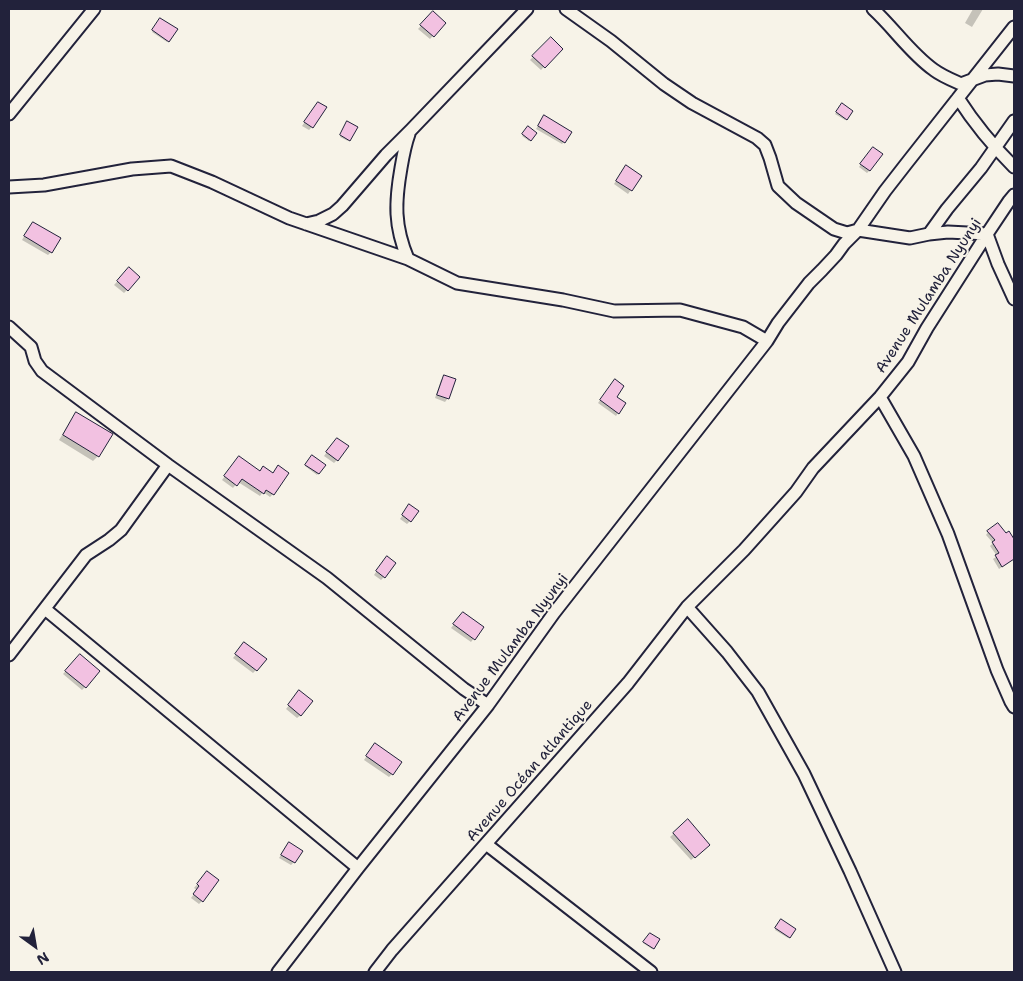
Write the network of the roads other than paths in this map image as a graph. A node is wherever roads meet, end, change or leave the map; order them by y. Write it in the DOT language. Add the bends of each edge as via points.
graph roads {
  1 [pos="94,9"];
  2 [pos="527,9"];
  3 [pos="566,9"];
  4 [pos="873,9"];
  5 [pos="1013,33"];
  6 [pos="1014,76"];
  7 [pos="973,80"];
  8 [pos="958,98"];
  9 [pos="9,114"];
  10 [pos="1014,121"];
  11 [pos="411,130"];
  12 [pos="995,147"];
  13 [pos="1014,167"];
  14 [pos="9,188"];
  15 [pos="1014,196"];
  16 [pos="306,224"];
  17 [pos="858,230"];
  18 [pos="929,234"];
  19 [pos="987,234"];
  20 [pos="408,259"];
  21 [pos="1014,299"];
  22 [pos="9,327"];
  23 [pos="767,341"];
  24 [pos="880,397"];
  25 [pos="168,465"];
  26 [pos="706,589"];
  27 [pos="687,607"];
  28 [pos="45,609"];
  29 [pos="9,655"];
  30 [pos="488,705"];
  31 [pos="1014,707"];
  32 [pos="486,844"];
  33 [pos="358,868"];
  34 [pos="278,972"];
  35 [pos="375,972"];
  36 [pos="651,972"];
  37 [pos="895,972"];
  1 -- 9 [label="street"];
  2 -- 11 [label="street"];
  3 -- 17 [label="street" via="692,103 757,138 765,145 778,186 796,203 834,229 847,233"];
  4 -- 7 [label="street" via="933,70 961,84"];
  5 -- 7 [label="street, Avenue Mulamba Nyunyi"];
  6 -- 7 [label="street" via="998,74"];
  7 -- 8 [label="street, Avenue Mulamba Nyunyi"];
  8 -- 12 [label="street"];
  8 -- 17 [label="street, Avenue Mulamba Nyunyi"];
  10 -- 12 [label="street"];
  11 -- 16 [label="street" via="342,206 332,214"];
  11 -- 20 [label="street" via="396,193 397,223"];
  12 -- 13 [label="street"];
  12 -- 18 [label="street"];
  14 -- 16 [label="street" via="171,166"];
  15 -- 19 [label="street, Avenue Mulamba Nyunyi"];
  16 -- 20 [label="street"];
  17 -- 18 [label="street" via="910,238"];
  17 -- 23 [label="street, Avenue Mulamba Nyunyi" via="809,283"];
  18 -- 19 [label="street"];
  19 -- 21 [label="street"];
  19 -- 24 [label="street, Avenue Mulamba Nyunyi" via="926,328 908,362"];
  20 -- 23 [label="street" via="457,283 614,311 680,310 743,327"];
  22 -- 25 [label="street" via="30,347 35,362 42,370"];
  23 -- 30 [label="street, Avenue Mulamba Nyunyi" via="554,613"];
  24 -- 26 [label="street, Avenue Mulamba Nyunyi"];
  24 -- 31 [label="street" via="914,456 948,534 997,670"];
  25 -- 28 [label="street" via="121,530 86,555"];
  25 -- 30 [label="street" via="327,578"];
  26 -- 27 [label="street, Avenue Océan atlantique"];
  27 -- 32 [label="street, Avenue Océan atlantique" via="628,683"];
  27 -- 37 [label="street" via="758,692 804,774"];
  28 -- 29 [label="street"];
  28 -- 33 [label="street"];
  30 -- 33 [label="street, Avenue Mulamba Nyunyi"];
  32 -- 35 [label="street, Avenue Océan atlantique"];
  32 -- 36 [label="street"];
  33 -- 34 [label="street, Avenue Mulamba Nyunyi"];
}
